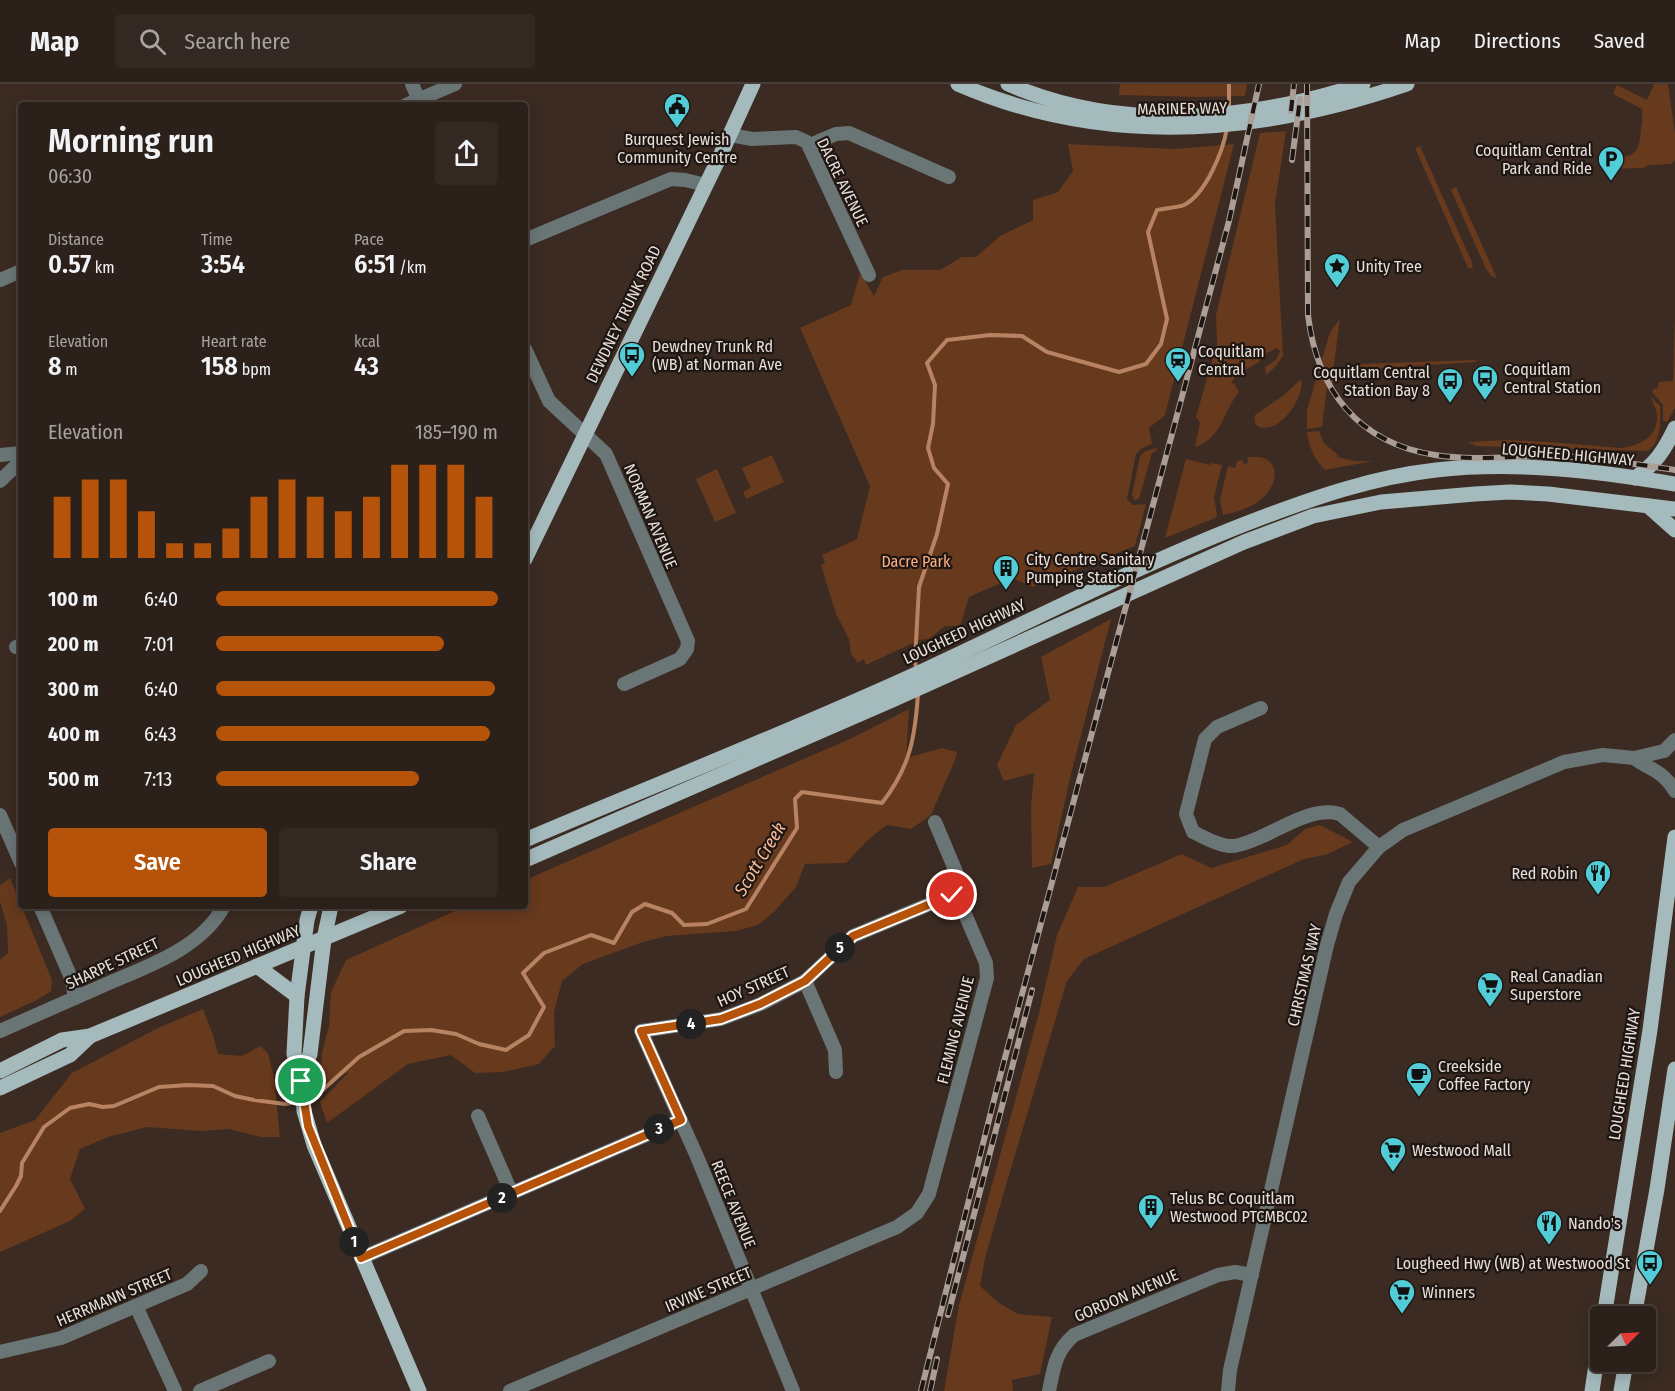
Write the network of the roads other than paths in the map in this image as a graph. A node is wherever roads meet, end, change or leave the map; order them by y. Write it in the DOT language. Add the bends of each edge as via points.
graph roads {
  1 [pos="412,84"];
  2 [pos="455,84"];
  3 [pos="753,84"];
  4 [pos="958,84"];
  5 [pos="1008,84"];
  6 [pos="1363,84"];
  7 [pos="1407,84"];
  8 [pos="415,102"];
  9 [pos="417,102"];
  10 [pos="1095,116"];
  11 [pos="730,135"];
  12 [pos="810,145"];
  13 [pos="949,177"];
  14 [pos="706,185"];
  15 [pos="528,239"];
  16 [pos="18,272"];
  17 [pos="869,275"];
  18 [pos="0,280"];
  19 [pos="528,356"];
  20 [pos="1675,428"];
  21 [pos="585,434"];
  22 [pos="18,453"];
  23 [pos="0,455"];
  24 [pos="18,464"];
  25 [pos="1635,478"];
  26 [pos="0,481"];
  27 [pos="1675,484"];
  28 [pos="1648,506"];
  29 [pos="1675,509"];
  30 [pos="1675,530"];
  31 [pos="528,553"];
  32 [pos="624,684"];
  33 [pos="1261,708"];
  34 [pos="1675,740"];
  35 [pos="1634,758"];
  36 [pos="1675,791"];
  37 [pos="0,815"];
  38 [pos="935,822"];
  39 [pos="1675,837"];
  40 [pos="528,839"];
  41 [pos="1379,847"];
  42 [pos="18,856"];
  43 [pos="528,859"];
  44 [pos="961,891"];
  45 [pos="41,909"];
  46 [pos="223,909"];
  47 [pos="309,909"];
  48 [pos="330,909"];
  49 [pos="393,909"];
  50 [pos="324,939"];
  51 [pos="302,947"];
  52 [pos="257,966"];
  53 [pos="805,981"];
  54 [pos="297,996"];
  55 [pos="75,998"];
  56 [pos="0,1031"];
  57 [pos="641,1031"];
  58 [pos="90,1036"];
  59 [pos="0,1071"];
  60 [pos="836,1072"];
  61 [pos="1675,1072"];
  62 [pos="301,1079"];
  63 [pos="0,1088"];
  64 [pos="478,1116"];
  65 [pos="681,1120"];
  66 [pos="512,1194"];
  67 [pos="916,1213"];
  68 [pos="361,1258"];
  69 [pos="201,1271"];
  70 [pos="1252,1275"];
  71 [pos="750,1288"];
  72 [pos="136,1306"];
  73 [pos="1606,1306"];
  74 [pos="1636,1306"];
  75 [pos="0,1352"];
  76 [pos="269,1361"];
  77 [pos="1595,1372"];
  78 [pos="1625,1372"];
  79 [pos="175,1391"];
  80 [pos="200,1391"];
  81 [pos="419,1391"];
  82 [pos="510,1391"];
  83 [pos="793,1391"];
  84 [pos="1049,1391"];
  85 [pos="1228,1391"];
  86 [pos="1592,1391"];
  87 [pos="1622,1391"];
  1 -- 8 [label="street"];
  2 -- 9 [label="street"];
  3 -- 11 [label="main road, DEWDNEY TRUNK ROAD"];
  4 -- 10 [label="main road, MARINER WAY" via="1019,105"];
  5 -- 10 [label="main road, MARINER WAY"];
  6 -- 10 [label="main road, MARINER WAY" via="1242,112"];
  7 -- 10 [label="main road, MARINER WAY" via="1321,110 1227,126 1153,128"];
  11 -- 12 [label="street, DACRE AVENUE" via="752,139 796,137"];
  11 -- 14 [label="main road, DEWDNEY TRUNK ROAD"];
  12 -- 13 [label="street" via="849,133"];
  12 -- 17 [label="street, DACRE AVENUE"];
  14 -- 15 [label="street" via="671,179"];
  14 -- 21 [label="main road, DEWDNEY TRUNK ROAD"];
  16 -- 18 [label="street"];
  19 -- 21 [label="street, NORMAN AVENUE" via="549,401"];
  20 -- 25 [label="main road" via="1661,455"];
  21 -- 31 [label="main road, DEWDNEY TRUNK ROAD"];
  21 -- 32 [label="street, NORMAN AVENUE" via="606,454 688,641 680,659"];
  22 -- 23 [label="street"];
  24 -- 26 [label="street"];
  25 -- 27 [label="main road, LOUGHEED HIGHWAY"];
  25 -- 40 [label="main road, LOUGHEED HIGHWAY" via="1488,466 1415,473 1350,486 1169,554 893,684"];
  28 -- 29 [label="main road, LOUGHEED HIGHWAY"];
  28 -- 30 [label="main road"];
  28 -- 43 [label="main road, LOUGHEED HIGHWAY" via="1548,494 1498,493 1381,502 1313,516 1235,546"];
  33 -- 41 [label="street" via="1217,727 1204,739 1186,814 1193,832 1229,846 1246,843 1315,814 1334,812"];
  34 -- 35 [label="street, CHRISTMAS WAY" via="1664,751"];
  35 -- 36 [label="street, CHRISTMAS WAY" via="1664,775"];
  35 -- 41 [label="street, CHRISTMAS WAY" via="1603,755 1553,766 1414,825"];
  37 -- 42 [label="street"];
  38 -- 44 [label="street, FLEMING AVENUE"];
  39 -- 73 [label="main road, LOUGHEED HIGHWAY" via="1650,1030"];
  41 -- 70 [label="street, CHRISTMAS WAY" via="1349,882 1336,914"];
  44 -- 53 [label="street, HOY STREET" via="853,936"];
  44 -- 67 [label="street, FLEMING AVENUE" via="962,907 986,963 987,978 929,1194"];
  45 -- 55 [label="street" via="72,980"];
  46 -- 55 [label="street, SHARPE STREET" via="207,929 184,947"];
  47 -- 51 [label="main road"];
  48 -- 50 [label="main road"];
  49 -- 50 [label="main road, LOUGHEED HIGHWAY"];
  50 -- 51 [label="main road, LOUGHEED HIGHWAY"];
  50 -- 62 [label="main road" via="310,1054"];
  51 -- 52 [label="main road, LOUGHEED HIGHWAY"];
  51 -- 54 [label="main road"];
  52 -- 54 [label="main road"];
  52 -- 58 [label="main road, LOUGHEED HIGHWAY"];
  53 -- 57 [label="street, HOY STREET" via="721,1019"];
  53 -- 60 [label="street" via="835,1050"];
  54 -- 62 [label="main road" via="294,1054"];
  55 -- 56 [label="street, SHARPE STREET"];
  57 -- 65 [label="street, REECE AVENUE"];
  58 -- 59 [label="main road, LOUGHEED HIGHWAY" via="62,1040"];
  58 -- 63 [label="main road, LOUGHEED HIGHWAY" via="70,1056"];
  61 -- 74 [label="main road"];
  62 -- 68 [label="main road" via="306,1120 314,1145"];
  64 -- 66 [label="street"];
  65 -- 66 [label="street"];
  65 -- 71 [label="street, REECE AVENUE"];
  66 -- 68 [label="street"];
  67 -- 71 [label="street, IRVINE STREET" via="897,1227"];
  68 -- 81 [label="main road"];
  69 -- 72 [label="street, HERRMANN STREET" via="187,1284"];
  70 -- 84 [label="street, GORDON AVENUE" via="1218,1275 1074,1335 1063,1345"];
  70 -- 85 [label="street, CHRISTMAS WAY"];
  71 -- 82 [label="street, IRVINE STREET"];
  71 -- 83 [label="street, REECE AVENUE"];
  72 -- 75 [label="street, HERRMANN STREET" via="61,1338"];
  72 -- 79 [label="street"];
  76 -- 80 [label="street"];
  77 -- 86 [label="main road"];
  78 -- 87 [label="main road"];
}
